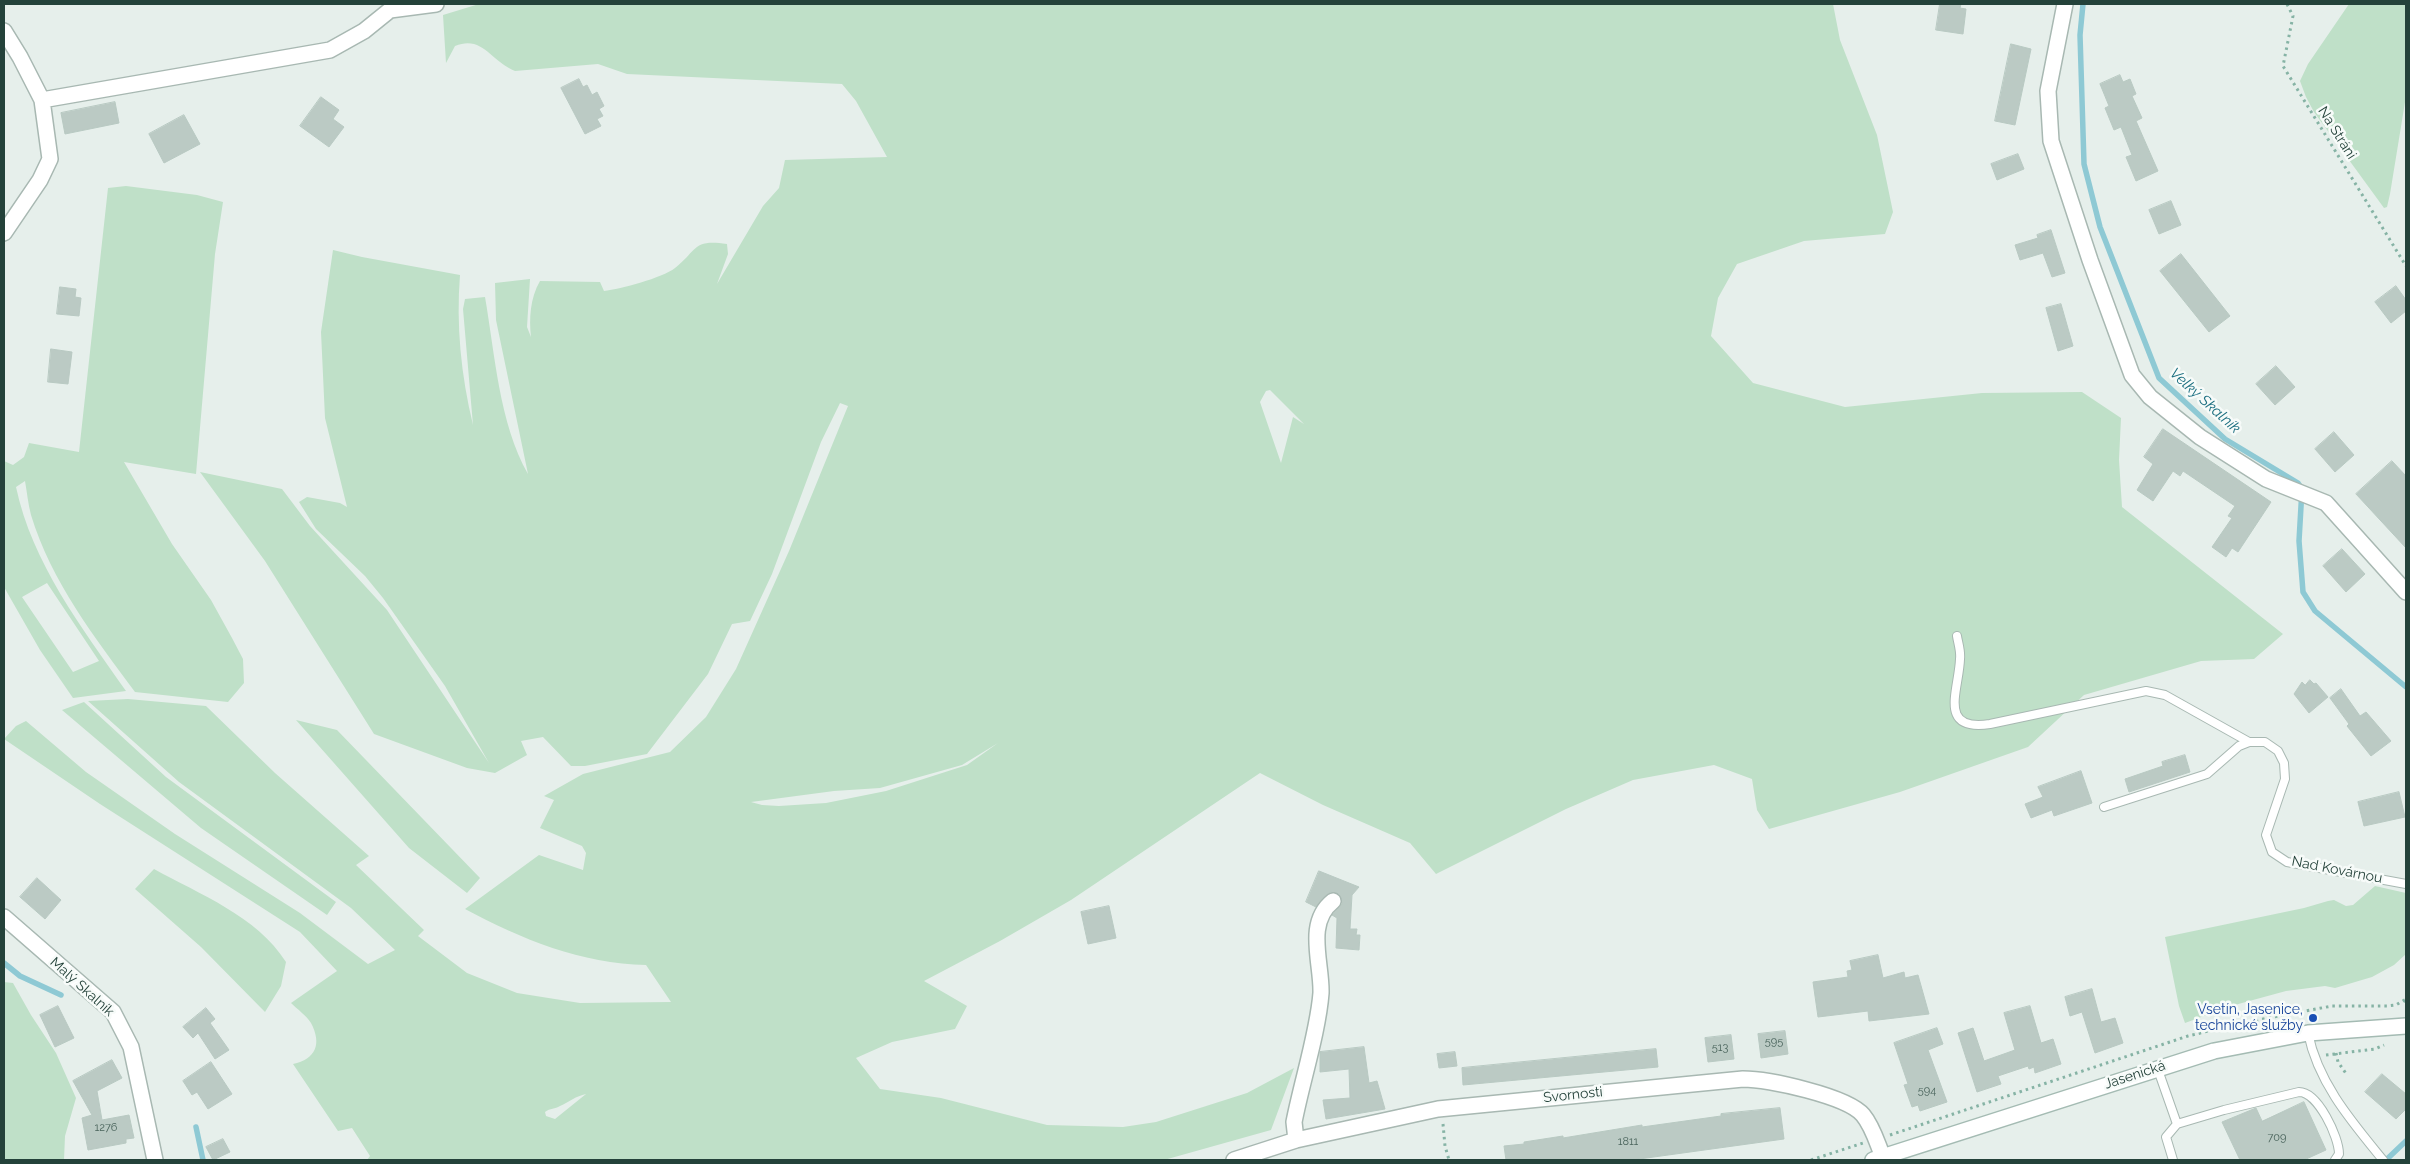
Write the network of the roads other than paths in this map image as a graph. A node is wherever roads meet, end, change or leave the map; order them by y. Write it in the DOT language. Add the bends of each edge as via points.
graph roads {
  1 [pos="436,4"];
  2 [pos="2065,4"];
  3 [pos="4,31"];
  4 [pos="42,100"];
  5 [pos="4,233"];
  6 [pos="2406,592"];
  7 [pos="1957,636"];
  8 [pos="2249,742"];
  9 [pos="2104,808"];
  10 [pos="2406,884"];
  11 [pos="1333,901"];
  12 [pos="4,917"];
  13 [pos="2406,1026"];
  14 [pos="2308,1033"];
  15 [pos="2158,1068"];
  16 [pos="2177,1124"];
  17 [pos="1296,1140"];
  18 [pos="1878,1159"];
  19 [pos="155,1160"];
  20 [pos="1234,1160"];
  21 [pos="2173,1160"];
  22 [pos="2335,1160"];
  23 [pos="2383,1160"];
  1 -- 4 [label="street" via="390,10 330,50"];
  2 -- 6 [label="street" via="2048,91 2052,141 2090,260 2132,375 2150,397 2200,437 2258,474 2326,503"];
  3 -- 4 [label="street"];
  4 -- 5 [label="street" via="50,159 40,180"];
  7 -- 8 [label="lane, Nad Kovárnou" via="1960,659 1954,703 1964,724 1990,724 2146,691 2165,695"];
  8 -- 9 [label="lane" via="2239,746 2208,774"];
  8 -- 10 [label="lane, Nad Kovárnou" via="2265,742 2278,751 2284,763 2285,779 2266,835 2272,852 2288,862"];
  11 -- 17 [label="street" via="1323,913 1318,927 1321,992 1294,1122"];
  12 -- 19 [label="street, Malý Skalník" via="113,1012 132,1047"];
  13 -- 14 [label="street, Jasenická"];
  14 -- 15 [label="street, Jasenická" via="2225,1048"];
  14 -- 23 [label="lane" via="2314,1058 2324,1078 2348,1118"];
  15 -- 16 [label="lane"];
  15 -- 18 [label="street, Jasenická"];
  16 -- 21 [label="lane" via="2166,1137"];
  16 -- 22 [label="lane" via="2304,1092 2319,1105 2336,1137 2339,1154"];
  17 -- 18 [label="street, Svornosti" via="1442,1109 1760,1079 1846,1103 1862,1114 1876,1139"];
  17 -- 20 [label="street, Svornosti"];
}
